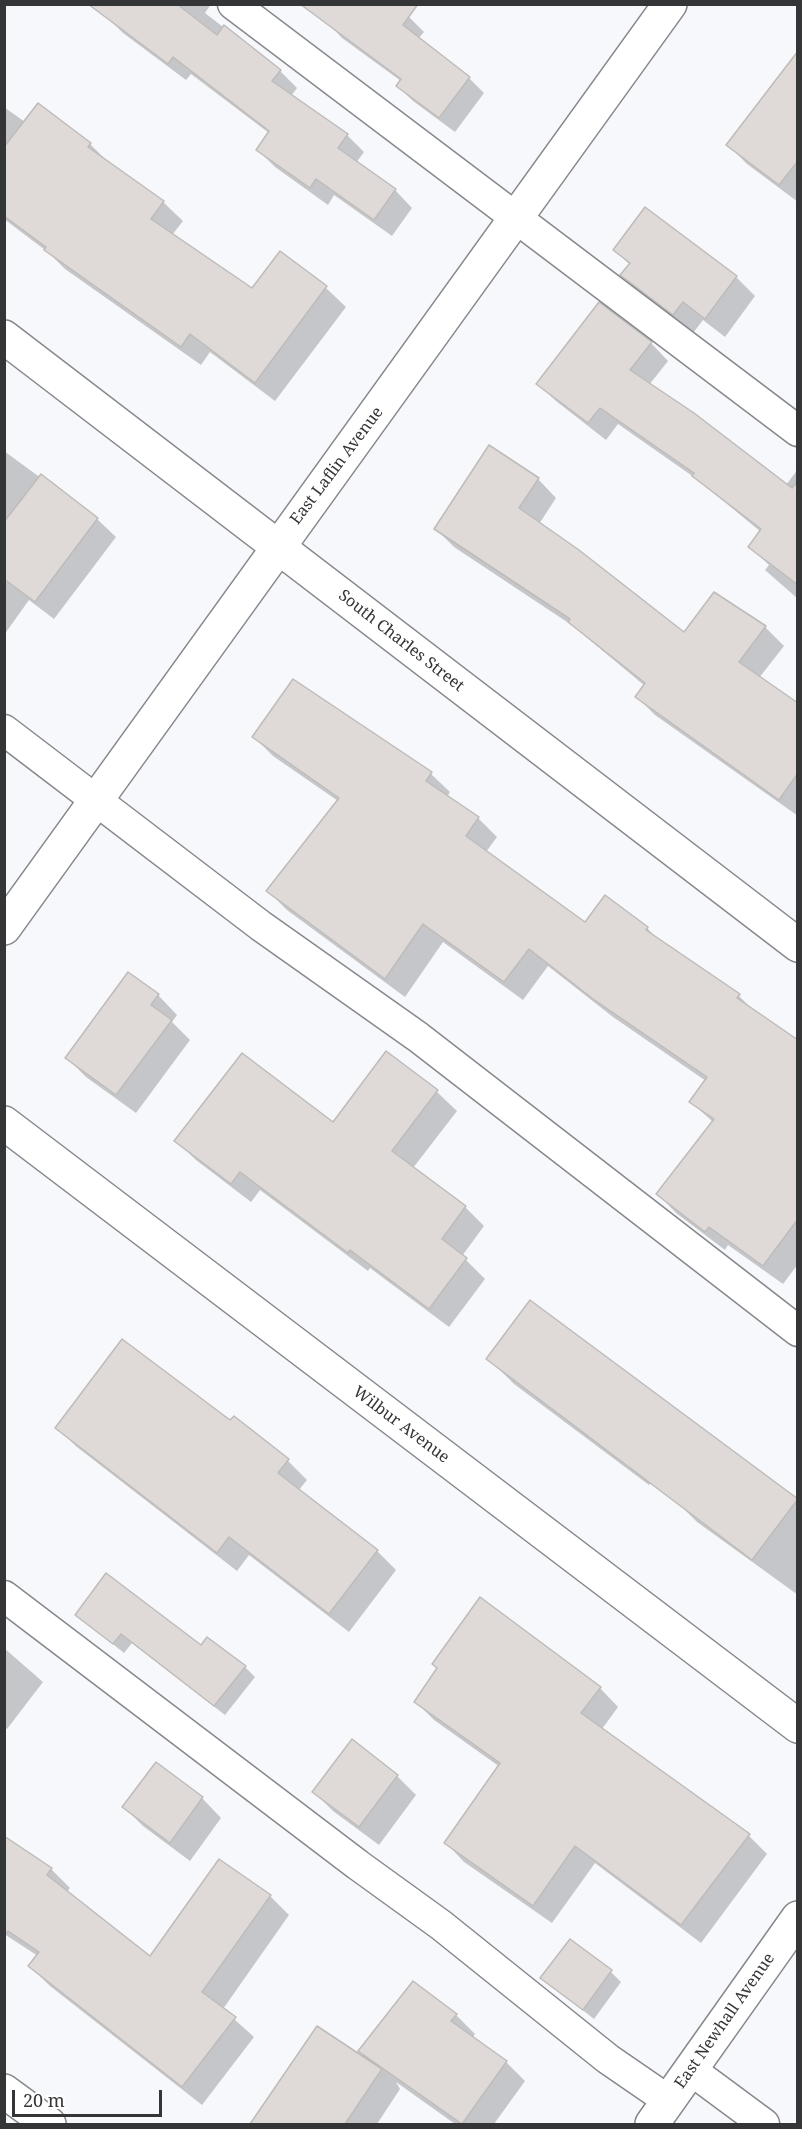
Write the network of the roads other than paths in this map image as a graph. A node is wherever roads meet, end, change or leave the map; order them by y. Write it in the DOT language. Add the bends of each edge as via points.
graph roads {
  1 [pos="233,4"];
  2 [pos="670,4"];
  3 [pos="514,219"];
  4 [pos="4,337"];
  5 [pos="798,431"];
  6 [pos="278,546"];
  7 [pos="4,730"];
  8 [pos="97,799"];
  9 [pos="4,928"];
  10 [pos="798,945"];
  11 [pos="4,1123"];
  12 [pos="798,1331"];
  13 [pos="4,1596"];
  14 [pos="798,1726"];
  15 [pos="798,1918"];
  16 [pos="691,2070"];
  17 [pos="4,2091"];
  18 [pos="661,2113"];
  19 [pos="49,2124"];
  20 [pos="764,2124"];
  1 -- 3 [label="lane"];
  2 -- 3 [label="street, East Laflin Avenue"];
  3 -- 5 [label="lane"];
  3 -- 6 [label="street, East Laflin Avenue" via="336,471"];
  4 -- 6 [label="street, South Charles Street"];
  6 -- 8 [label="street, East Laflin Avenue"];
  6 -- 10 [label="street, South Charles Street"];
  7 -- 8 [label="lane"];
  8 -- 9 [label="street, East Laflin Avenue"];
  8 -- 12 [label="lane" via="261,926 428,1045"];
  11 -- 14 [label="street, Wilbur Avenue"];
  13 -- 18 [label="lane" via="441,1924 608,2059"];
  15 -- 16 [label="street, East Newhall Avenue"];
  16 -- 18 [label="street, East Newhall Avenue"];
  16 -- 20 [label="lane"];
  17 -- 19 [label="street"];
}
